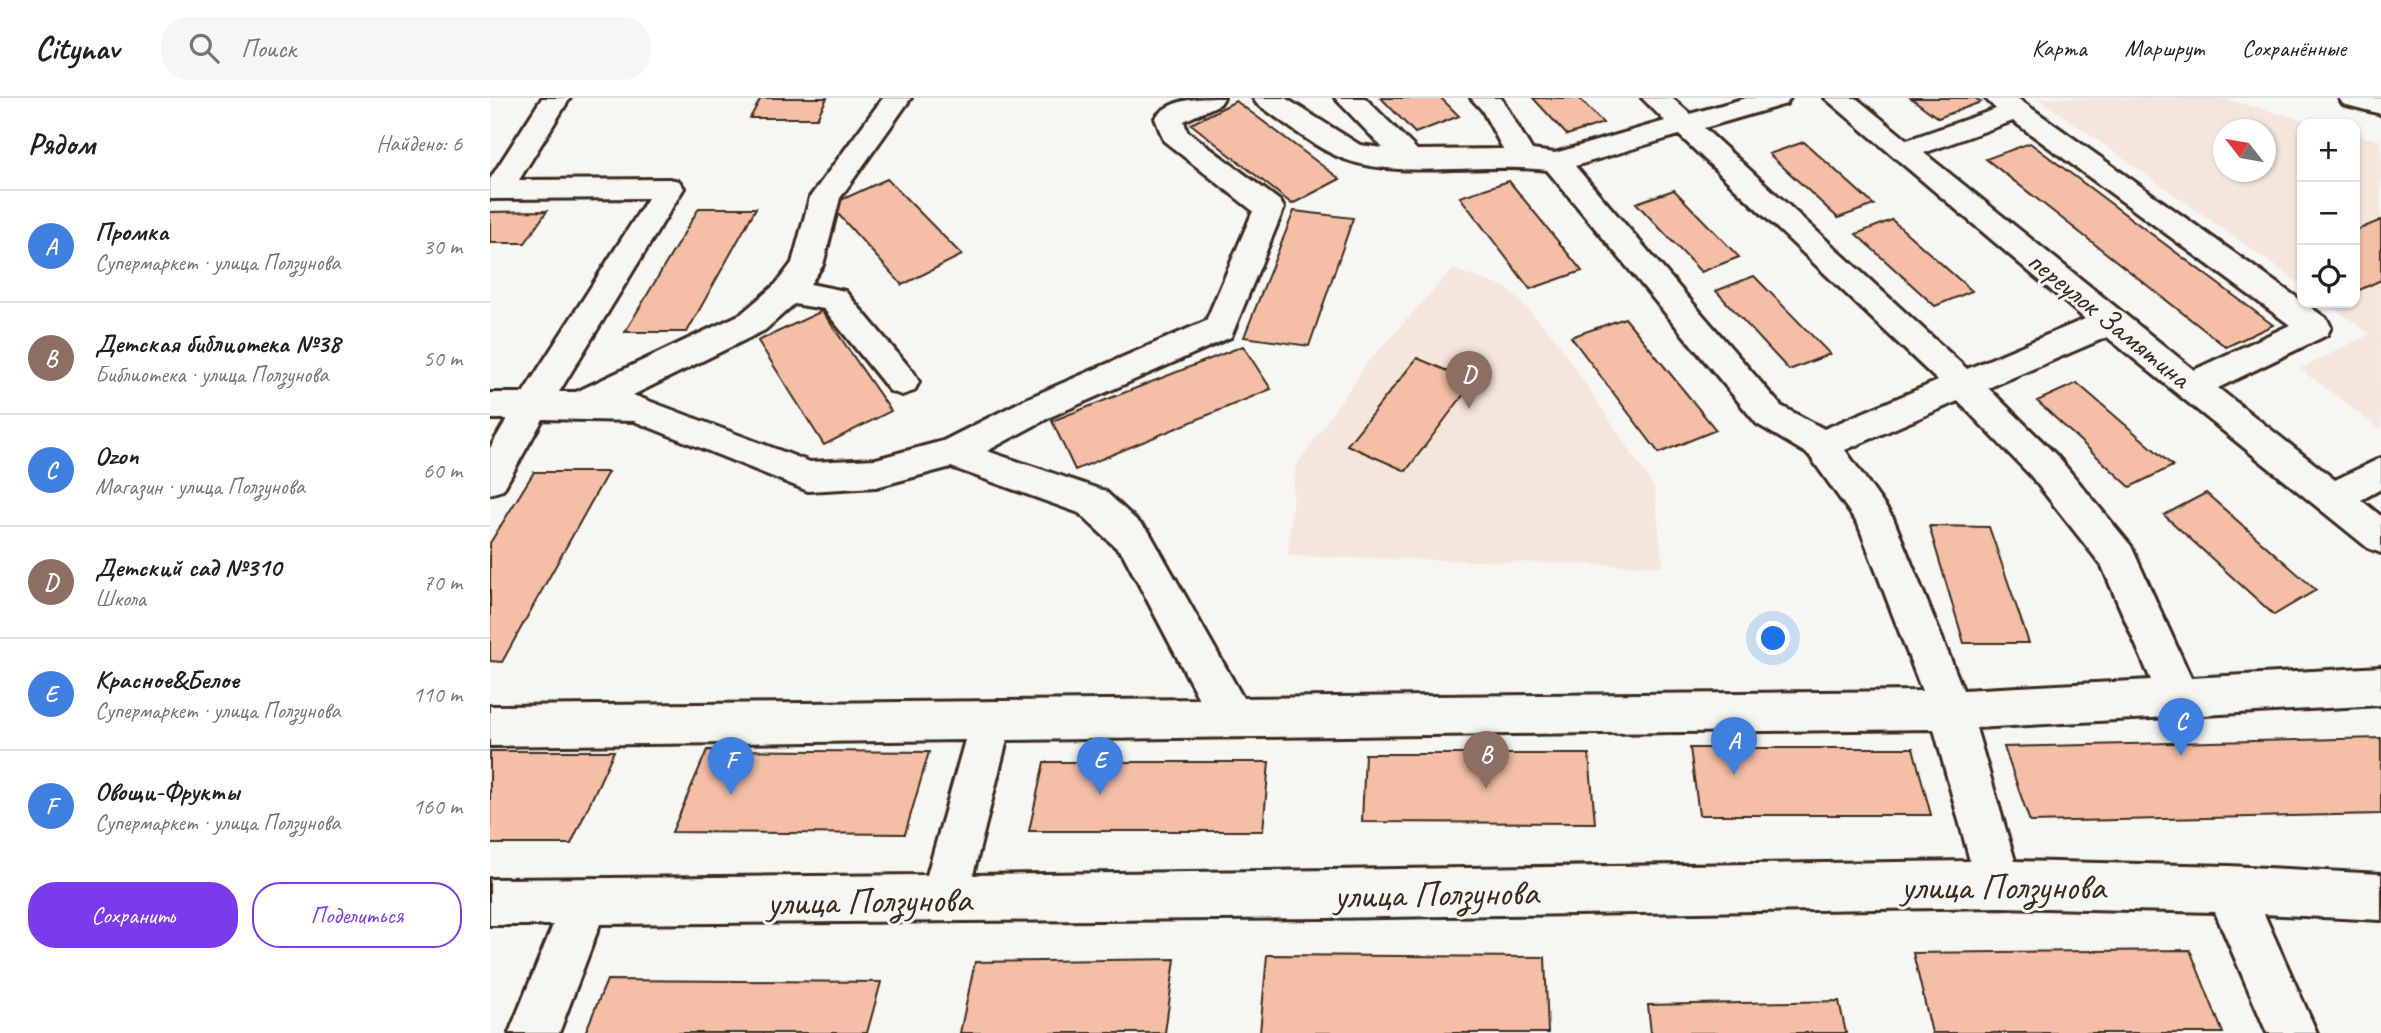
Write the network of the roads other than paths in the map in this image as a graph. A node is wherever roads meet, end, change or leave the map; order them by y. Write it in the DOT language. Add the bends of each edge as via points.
graph roads {
  1 [pos="556,98"];
  2 [pos="897,98"];
  3 [pos="1210,98"];
  4 [pos="1267,98"];
  5 [pos="1349,98"];
  6 [pos="1485,98"];
  7 [pos="1656,98"];
  8 [pos="1776,98"];
  9 [pos="1839,98"];
  10 [pos="2353,98"];
  11 [pos="2008,105"];
  12 [pos="2381,106"];
  13 [pos="1687,126"];
  14 [pos="1902,151"];
  15 [pos="1521,156"];
  16 [pos="1408,157"];
  17 [pos="1556,162"];
  18 [pos="494,190"];
  19 [pos="787,292"];
  20 [pos="2110,322"];
  21 [pos="902,382"];
  22 [pos="1963,385"];
  23 [pos="2192,386"];
  24 [pos="533,405"];
  25 [pos="582,405"];
  26 [pos="490,406"];
  27 [pos="1822,445"];
  28 [pos="951,453"];
  29 [pos="2381,472"];
  30 [pos="490,480"];
  31 [pos="2332,499"];
  32 [pos="2381,537"];
  33 [pos="2381,686"];
  34 [pos="2179,697"];
  35 [pos="1950,710"];
  36 [pos="1231,718"];
  37 [pos="990,721"];
  38 [pos="490,726"];
  39 [pos="1999,884"];
  40 [pos="2229,889"];
  41 [pos="2381,897"];
  42 [pos="944,898"];
  43 [pos="490,902"];
  44 [pos="585,903"];
  45 [pos="534,1033"];
  46 [pos="2292,1033"];
  1 -- 18 [label="street"];
  2 -- 19 [label="street" via="825,197 807,265"];
  3 -- 28 [label="street" via="1168,118 1174,135 1269,208 1219,329 1038,408"];
  4 -- 16 [label="street" via="1355,154"];
  5 -- 16 [label="street"];
  6 -- 15 [label="street"];
  7 -- 13 [label="street"];
  8 -- 13 [label="street"];
  9 -- 14 [label="street, переулок Замятина"];
  10 -- 12 [label="street"];
  11 -- 14 [label="street"];
  11 -- 23 [label="street" via="2329,320"];
  13 -- 17 [label="street"];
  13 -- 22 [label="street"];
  14 -- 20 [label="street, переулок Замятина"];
  15 -- 16 [label="street"];
  15 -- 17 [label="street"];
  17 -- 27 [label="street" via="1769,415"];
  18 -- 24 [label="street" via="669,188"];
  19 -- 21 [label="street" via="834,299"];
  19 -- 25 [label="street" via="753,323"];
  20 -- 22 [label="street"];
  20 -- 23 [label="street, переулок Замятина"];
  22 -- 27 [label="street"];
  22 -- 34 [label="street" via="2044,466 2117,557"];
  23 -- 31 [label="street, переулок Замятина"];
  24 -- 25 [label="street"];
  24 -- 26 [label="street"];
  24 -- 30 [label="street"];
  25 -- 28 [label="street" via="637,408 808,477 876,473"];
  27 -- 35 [label="street" via="1874,518"];
  28 -- 36 [label="street" via="1092,502 1136,543"];
  29 -- 31 [label="street"];
  31 -- 32 [label="street, переулок Замятина"];
  33 -- 34 [label="street"];
  34 -- 35 [label="street"];
  35 -- 36 [label="street"];
  35 -- 39 [label="street"];
  36 -- 37 [label="street"];
  37 -- 38 [label="street"];
  37 -- 42 [label="street"];
  39 -- 40 [label="street, улица Ползунова"];
  39 -- 42 [label="street, улица Ползунова"];
  40 -- 41 [label="street, улица Ползунова"];
  40 -- 46 [label="street"];
  42 -- 44 [label="street, улица Ползунова"];
  43 -- 44 [label="street, улица Ползунова"];
  44 -- 45 [label="street"];
}
